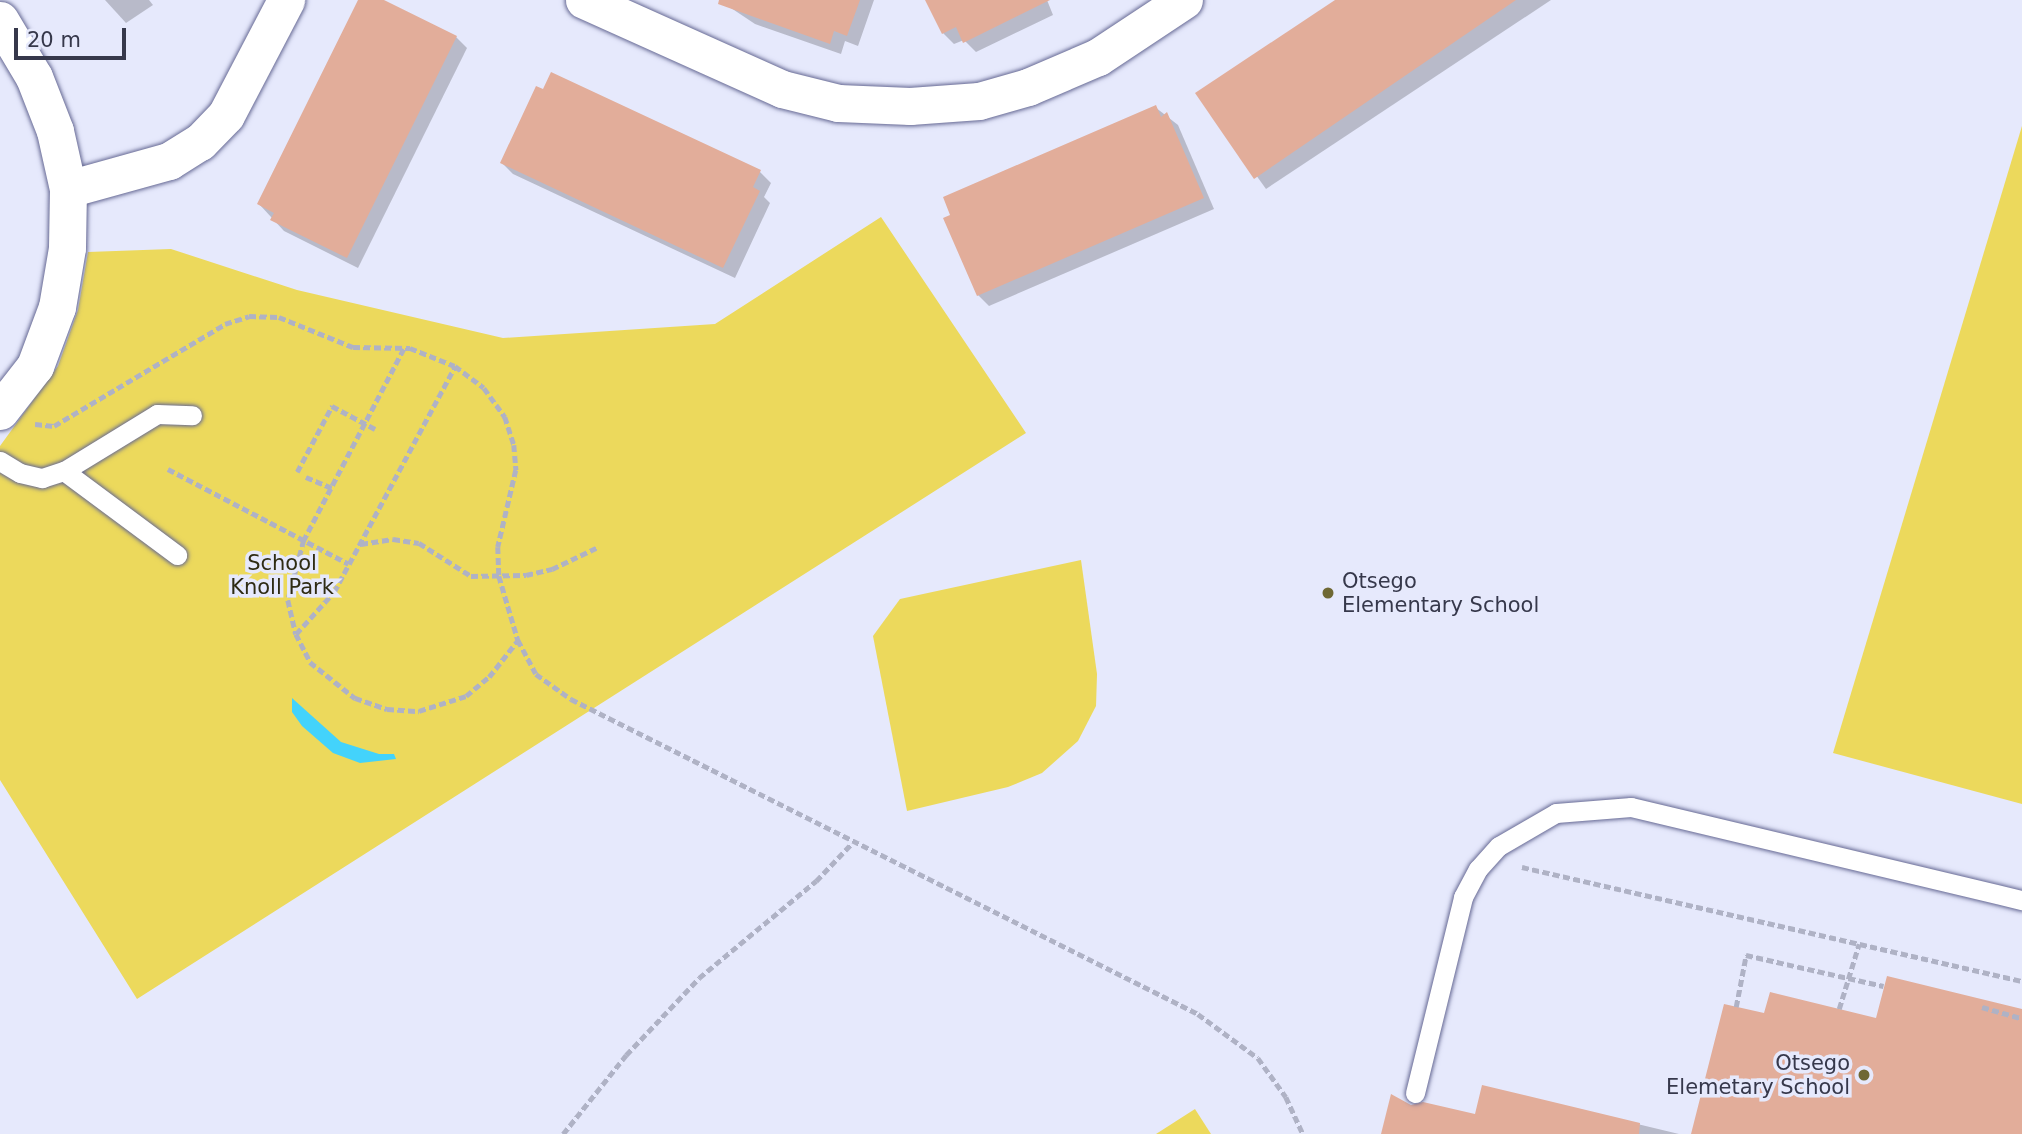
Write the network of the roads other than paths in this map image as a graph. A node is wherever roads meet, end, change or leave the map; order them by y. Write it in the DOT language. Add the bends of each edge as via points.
graph roads {
  1 [pos="286,0"];
  2 [pos="583,0"];
  3 [pos="1184,0"];
  4 [pos="0,20"];
  5 [pos="68,189"];
  6 [pos="1,410"];
  7 [pos="192,415"];
  8 [pos="0,461"];
  9 [pos="64,471"];
  10 [pos="177,555"];
  11 [pos="2022,900"];
  12 [pos="1415,1093"];
  1 -- 5 [label="street" via="226,115 200,142 169,161"];
  2 -- 3 [label="street" via="782,89 838,103 910,107 979,101 1028,86 1098,57"];
  4 -- 5 [label="street" via="34,77 55,131"];
  5 -- 6 [label="street" via="67,248 57,307 35,366"];
  7 -- 9 [label="lane" via="157,414"];
  8 -- 9 [label="lane" via="20,473 43,478"];
  9 -- 10 [label="lane"];
  11 -- 12 [label="lane" via="1631,807 1556,813 1499,846 1463,897"];
}
